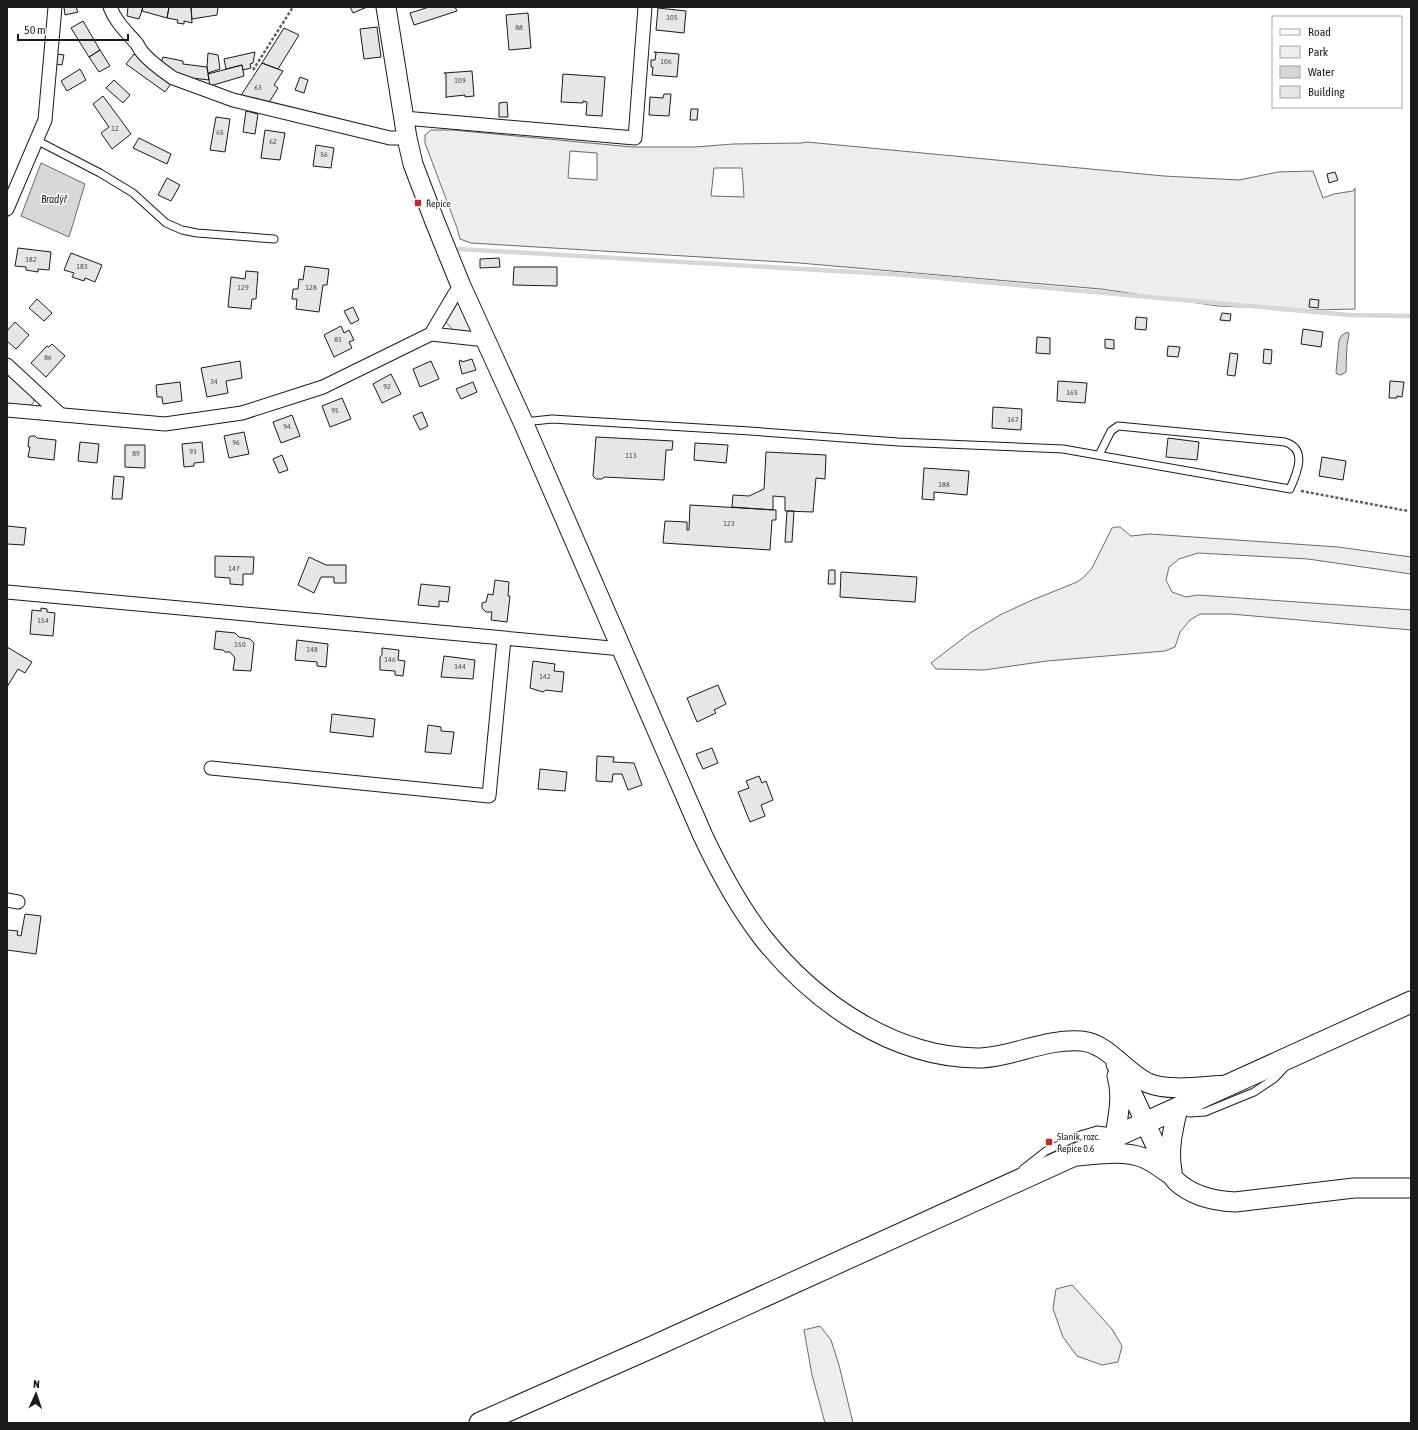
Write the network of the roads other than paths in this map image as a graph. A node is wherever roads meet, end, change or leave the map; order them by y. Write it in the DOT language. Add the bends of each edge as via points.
graph roads {
  1 [pos="55,7"];
  2 [pos="110,7"];
  3 [pos="386,7"];
  4 [pos="645,7"];
  5 [pos="404,118"];
  6 [pos="407,138"];
  7 [pos="36,140"];
  8 [pos="7,209"];
  9 [pos="274,239"];
  10 [pos="462,286"];
  11 [pos="431,334"];
  12 [pos="486,340"];
  13 [pos="7,365"];
  14 [pos="7,410"];
  15 [pos="61,415"];
  16 [pos="523,422"];
  17 [pos="1099,455"];
  18 [pos="7,592"];
  19 [pos="504,639"];
  20 [pos="622,649"];
  21 [pos="211,768"];
  22 [pos="1411,1002"];
  23 [pos="1109,1054"];
  24 [pos="1295,1055"];
  25 [pos="1230,1084"];
  26 [pos="1178,1108"];
  27 [pos="1144,1123"];
  28 [pos="1115,1136"];
  29 [pos="1069,1157"];
  30 [pos="1172,1176"];
  31 [pos="1002,1188"];
  32 [pos="1411,1188"];
  33 [pos="480,1423"];
  1 -- 7 [label="street" via="45,120"];
  2 -- 6 [label="street" via="120,26 143,53 173,78 233,100 390,138"];
  3 -- 5 [label="street"];
  4 -- 5 [label="street" via="634,138"];
  5 -- 6 [label="street"];
  6 -- 10 [label="street" via="413,164"];
  7 -- 8 [label="street"];
  7 -- 9 [label="lane" via="133,193 166,223 182,230"];
  10 -- 11 [label="street"];
  10 -- 12 [label="street"];
  11 -- 12 [label="street"];
  11 -- 15 [label="street" via="323,387 242,413 165,424"];
  12 -- 16 [label="street"];
  13 -- 15 [label="street"];
  14 -- 15 [label="street"];
  16 -- 17 [label="lane" via="552,419 928,444 1063,448"];
  16 -- 20 [label="street"];
  17 -- 17 [label="lane" via="1111,431 1118,426 1285,442 1293,445 1299,457 1298,471 1290,489"];
  18 -- 19 [label="street"];
  19 -- 20 [label="street"];
  19 -- 21 [label="street" via="489,796"];
  20 -- 23 [label="street" via="681,788 722,875 743,910 782,960 823,998 843,1013 887,1036 910,1046 949,1055 979,1058 1075,1041 1090,1043"];
  22 -- 24 [label="main road"];
  23 -- 25 [label="street" via="1139,1078 1155,1085 1178,1087"];
  23 -- 27 [label="street" via="1127,1085"];
  23 -- 28 [label="street" via="1120,1092"];
  24 -- 25 [label="main road"];
  24 -- 26 [label="lane" via="1284,1070 1254,1092 1205,1112 1190,1113"];
  25 -- 26 [label="main road"];
  26 -- 27 [label="main road"];
  26 -- 30 [label="street" via="1170,1144"];
  27 -- 28 [label="main road"];
  27 -- 30 [label="street"];
  28 -- 29 [label="main road"];
  28 -- 31 [label="lane" via="1097,1130 1046,1151"];
  29 -- 30 [label="street" via="1115,1153 1136,1155"];
  29 -- 31 [label="main road"];
  30 -- 32 [label="street" via="1196,1194 1224,1202 1354,1188"];
  31 -- 33 [label="main road"];
}
